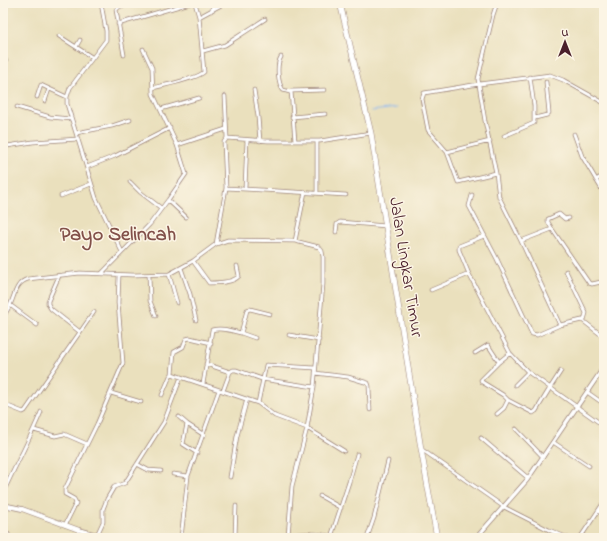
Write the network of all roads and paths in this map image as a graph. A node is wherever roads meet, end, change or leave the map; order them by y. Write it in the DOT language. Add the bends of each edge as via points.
graph roads {
  1 [pos="101,3"];
  2 [pos="114,3"];
  3 [pos="130,3"];
  4 [pos="190,3"];
  5 [pos="195,3"];
  6 [pos="215,3"];
  7 [pos="225,3"];
  8 [pos="340,3"];
  9 [pos="498,3"];
  10 [pos="117,8"];
  11 [pos="212,11"];
  12 [pos="199,17"];
  13 [pos="264,19"];
  14 [pos="118,24"];
  15 [pos="59,36"];
  16 [pos="80,40"];
  17 [pos="76,47"];
  18 [pos="143,49"];
  19 [pos="202,51"];
  20 [pos="124,55"];
  21 [pos="3,57"];
  22 [pos="281,57"];
  23 [pos="93,58"];
  24 [pos="3,65"];
  25 [pos="530,77"];
  26 [pos="546,82"];
  27 [pos="479,84"];
  28 [pos="153,88"];
  29 [pos="49,89"];
  30 [pos="254,90"];
  31 [pos="326,90"];
  32 [pos="290,92"];
  33 [pos="225,96"];
  34 [pos="37,97"];
  35 [pos="67,97"];
  36 [pos="199,98"];
  37 [pos="46,101"];
  38 [pos="604,103"];
  39 [pos="17,108"];
  40 [pos="161,110"];
  41 [pos="325,114"];
  42 [pos="292,117"];
  43 [pos="535,118"];
  44 [pos="71,119"];
  45 [pos="130,120"];
  46 [pos="170,128"];
  47 [pos="226,129"];
  48 [pos="76,133"];
  49 [pos="371,133"];
  50 [pos="574,134"];
  51 [pos="504,136"];
  52 [pos="227,138"];
  53 [pos="78,139"];
  54 [pos="247,140"];
  55 [pos="260,141"];
  56 [pos="295,141"];
  57 [pos="318,141"];
  58 [pos="490,141"];
  59 [pos="177,145"];
  60 [pos="3,152"];
  61 [pos="447,152"];
  62 [pos="87,167"];
  63 [pos="496,173"];
  64 [pos="604,175"];
  65 [pos="596,180"];
  66 [pos="130,182"];
  67 [pos="91,184"];
  68 [pos="226,188"];
  69 [pos="245,188"];
  70 [pos="304,192"];
  71 [pos="317,193"];
  72 [pos="604,193"];
  73 [pos="346,195"];
  74 [pos="472,195"];
  75 [pos="60,196"];
  76 [pos="168,200"];
  77 [pos="161,208"];
  78 [pos="186,217"];
  79 [pos="570,218"];
  80 [pos="386,226"];
  81 [pos="552,229"];
  82 [pos="336,232"];
  83 [pos="484,236"];
  84 [pos="295,241"];
  85 [pos="522,241"];
  86 [pos="216,244"];
  87 [pos="122,252"];
  88 [pos="193,260"];
  89 [pos="237,266"];
  90 [pos="180,268"];
  91 [pos="566,271"];
  92 [pos="102,274"];
  93 [pos="119,274"];
  94 [pos="168,274"];
  95 [pos="469,274"];
  96 [pos="149,275"];
  97 [pos="59,276"];
  98 [pos="604,286"];
  99 [pos="431,290"];
  100 [pos="10,304"];
  101 [pos="177,304"];
  102 [pos="94,312"];
  103 [pos="270,314"];
  104 [pos="156,316"];
  105 [pos="3,317"];
  106 [pos="196,320"];
  107 [pos="584,320"];
  108 [pos="560,324"];
  109 [pos="37,325"];
  110 [pos="80,332"];
  111 [pos="241,334"];
  112 [pos="289,335"];
  113 [pos="604,337"];
  114 [pos="254,338"];
  115 [pos="319,340"];
  116 [pos="211,343"];
  117 [pos="475,353"];
  118 [pos="510,353"];
  119 [pos="498,362"];
  120 [pos="206,364"];
  121 [pos="604,367"];
  122 [pos="315,368"];
  123 [pos="561,371"];
  124 [pos="230,372"];
  125 [pos="528,372"];
  126 [pos="315,373"];
  127 [pos="172,374"];
  128 [pos="181,376"];
  129 [pos="262,379"];
  130 [pos="203,384"];
  131 [pos="515,385"];
  132 [pos="314,387"];
  133 [pos="550,388"];
  134 [pos="221,391"];
  135 [pos="587,392"];
  136 [pos="111,393"];
  137 [pos="162,395"];
  138 [pos="247,399"];
  139 [pos="508,400"];
  140 [pos="141,402"];
  141 [pos="258,403"];
  142 [pos="3,404"];
  143 [pos="604,404"];
  144 [pos="576,407"];
  145 [pos="370,410"];
  146 [pos="41,412"];
  147 [pos="497,414"];
  148 [pos="179,416"];
  149 [pos="187,424"];
  150 [pos="604,426"];
  151 [pos="308,428"];
  152 [pos="516,429"];
  153 [pos="34,430"];
  154 [pos="204,435"];
  155 [pos="481,438"];
  156 [pos="553,442"];
  157 [pos="87,444"];
  158 [pos="421,449"];
  159 [pos="344,451"];
  160 [pos="197,453"];
  161 [pos="357,454"];
  162 [pos="543,457"];
  163 [pos="388,461"];
  164 [pos="137,464"];
  165 [pos="589,466"];
  166 [pos="161,471"];
  167 [pos="173,474"];
  168 [pos="188,476"];
  169 [pos="230,477"];
  170 [pos="528,478"];
  171 [pos="3,493"];
  172 [pos="320,496"];
  173 [pos="604,502"];
  174 [pos="3,505"];
  175 [pos="236,506"];
  176 [pos="504,507"];
  177 [pos="341,508"];
  178 [pos="598,511"];
  179 [pos="604,515"];
  180 [pos="66,525"];
  181 [pos="97,535"];
  182 [pos="288,536"];
  183 [pos="478,537"];
  184 [pos="108,538"];
  185 [pos="181,538"];
  186 [pos="235,538"];
  187 [pos="270,538"];
  188 [pos="332,538"];
  189 [pos="367,538"];
  190 [pos="437,538"];
  191 [pos="568,538"];
  192 [pos="580,538"];
  1 -- 23 [label="street" via="106,40"];
  2 -- 10 [label="street"];
  3 -- 10 [label="street"];
  4 -- 14 [label="street"];
  5 -- 12 [label="street"];
  6 -- 11 [label="street"];
  7 -- 11 [label="street"];
  8 -- 49 [label="highway, Jalan Lingkar Timur"];
  9 -- 27 [label="street" via="479,70"];
  10 -- 14 [label="street"];
  11 -- 12 [label="street"];
  12 -- 19 [label="street"];
  13 -- 19 [label="street" via="225,46"];
  14 -- 20 [label="street"];
  15 -- 17 [label="street"];
  16 -- 17 [label="street"];
  17 -- 23 [label="street"];
  18 -- 28 [label="street" via="152,68"];
  19 -- 28 [label="street" via="202,74"];
  21 -- 24 [label="street" via="6,61"];
  22 -- 32 [label="street" via="278,65 280,85 283,90"];
  23 -- 35 [label="street" via="70,88"];
  25 -- 27 [label="street"];
  25 -- 38 [label="street" via="550,75"];
  25 -- 43 [label="street"];
  26 -- 43 [label="street" via="549,114"];
  27 -- 58 [label="street"];
  27 -- 61 [label="street" via="424,93 422,99 428,130"];
  28 -- 40 [label="street" via="153,94"];
  29 -- 34 [label="street" via="41,85"];
  29 -- 35 [label="street"];
  29 -- 37 [label="street"];
  30 -- 55 [label="street"];
  31 -- 32 [label="street"];
  32 -- 42 [label="street"];
  33 -- 47 [label="street"];
  35 -- 44 [label="street"];
  36 -- 40 [label="street"];
  39 -- 44 [label="street" via="50,117"];
  40 -- 46 [label="street"];
  41 -- 42 [label="street"];
  42 -- 56 [label="street"];
  43 -- 51 [label="street" via="534,124"];
  44 -- 48 [label="street"];
  45 -- 48 [label="street"];
  46 -- 59 [label="street"];
  46 -- 62 [label="street"];
  47 -- 52 [label="street"];
  47 -- 59 [label="street"];
  48 -- 53 [label="street"];
  49 -- 57 [label="street"];
  49 -- 80 [label="highway, Jalan Lingkar Timur"];
  50 -- 65 [label="street" via="582,156"];
  52 -- 54 [label="street"];
  52 -- 68 [label="street" via="224,142"];
  53 -- 60 [label="street" via="7,146"];
  53 -- 62 [label="street"];
  54 -- 55 [label="street"];
  54 -- 69 [label="street"];
  55 -- 56 [label="street"];
  56 -- 57 [label="street"];
  57 -- 71 [label="street"];
  58 -- 61 [label="street"];
  58 -- 63 [label="street"];
  59 -- 76 [label="street" via="186,174"];
  61 -- 63 [label="street" via="458,182"];
  62 -- 67 [label="street"];
  63 -- 85 [label="street" via="499,197"];
  64 -- 65 [label="street"];
  65 -- 72 [label="street"];
  66 -- 77 [label="street"];
  67 -- 75 [label="street"];
  67 -- 87 [label="street" via="102,213"];
  68 -- 69 [label="street"];
  68 -- 86 [label="street"];
  69 -- 70 [label="street"];
  70 -- 71 [label="street"];
  70 -- 84 [label="street"];
  71 -- 73 [label="street"];
  74 -- 83 [label="street" via="469,206"];
  76 -- 77 [label="street"];
  76 -- 78 [label="street"];
  77 -- 87 [label="street" via="150,224"];
  79 -- 81 [label="street" via="565,219 559,214 548,219"];
  80 -- 82 [label="street" via="340,222 337,224"];
  80 -- 158 [label="highway, Jalan Lingkar Timur"];
  81 -- 85 [label="street"];
  81 -- 98 [label="street" via="589,282 601,282"];
  83 -- 95 [label="street" via="458,248"];
  83 -- 108 [label="street" via="532,334 537,335"];
  84 -- 86 [label="street" via="232,240"];
  84 -- 115 [label="street" via="317,246 322,251 323,284"];
  85 -- 108 [label="street"];
  86 -- 88 [label="street"];
  87 -- 92 [label="street"];
  88 -- 89 [label="street" via="209,283 238,278"];
  88 -- 90 [label="street"];
  90 -- 94 [label="street"];
  90 -- 106 [label="street"];
  91 -- 107 [label="street" via="586,313"];
  92 -- 93 [label="street"];
  92 -- 97 [label="street" via="80,273"];
  93 -- 96 [label="street"];
  93 -- 136 [label="street" via="118,303 123,363"];
  94 -- 96 [label="street"];
  94 -- 101 [label="street"];
  95 -- 99 [label="street"];
  95 -- 118 [label="street"];
  96 -- 104 [label="street" via="150,301"];
  97 -- 100 [label="street" via="21,282"];
  97 -- 110 [label="street" via="48,304"];
  100 -- 105 [label="street"];
  100 -- 109 [label="street"];
  102 -- 110 [label="street"];
  103 -- 111 [label="street" via="248,310"];
  107 -- 108 [label="street"];
  107 -- 113 [label="street"];
  110 -- 142 [label="street" via="25,411"];
  111 -- 114 [label="street"];
  111 -- 116 [label="street" via="213,329"];
  112 -- 115 [label="street"];
  115 -- 122 [label="street"];
  116 -- 120 [label="street"];
  116 -- 127 [label="street" via="186,339 183,347 174,352"];
  117 -- 119 [label="street" via="488,345"];
  118 -- 119 [label="street"];
  118 -- 125 [label="street"];
  119 -- 139 [label="street" via="482,382"];
  120 -- 124 [label="street"];
  120 -- 130 [label="street"];
  121 -- 135 [label="street"];
  122 -- 126 [label="street"];
  122 -- 129 [label="street" via="267,365"];
  123 -- 133 [label="street"];
  124 -- 129 [label="street" via="236,370"];
  124 -- 134 [label="street"];
  125 -- 131 [label="street"];
  125 -- 133 [label="street"];
  126 -- 132 [label="street"];
  126 -- 145 [label="street" via="348,377 368,383"];
  127 -- 128 [label="street"];
  127 -- 137 [label="street"];
  128 -- 130 [label="street"];
  128 -- 164 [label="street" via="164,422"];
  129 -- 132 [label="street"];
  129 -- 141 [label="street"];
  130 -- 134 [label="street"];
  132 -- 151 [label="street"];
  133 -- 139 [label="street" via="534,413"];
  133 -- 144 [label="street"];
  134 -- 138 [label="street"];
  134 -- 154 [label="street"];
  135 -- 143 [label="street"];
  135 -- 144 [label="street"];
  136 -- 140 [label="street"];
  136 -- 157 [label="street"];
  138 -- 141 [label="street"];
  138 -- 169 [label="street"];
  139 -- 147 [label="street"];
  141 -- 151 [label="street" via="279,418"];
  144 -- 150 [label="street"];
  144 -- 156 [label="street"];
  146 -- 153 [label="street"];
  148 -- 149 [label="street"];
  149 -- 154 [label="street"];
  149 -- 160 [label="street" via="182,443"];
  151 -- 159 [label="street"];
  151 -- 182 [label="street" via="292,486"];
  152 -- 162 [label="street"];
  153 -- 157 [label="street" via="55,436 64,434"];
  153 -- 171 [label="street"];
  154 -- 160 [label="street"];
  155 -- 170 [label="street"];
  156 -- 162 [label="street"];
  156 -- 165 [label="street"];
  157 -- 180 [label="street" via="65,489 65,494 76,502"];
  158 -- 176 [label="street"];
  158 -- 190 [label="highway, Jalan Lingkar Timur"];
  160 -- 168 [label="street"];
  161 -- 177 [label="street"];
  162 -- 170 [label="street"];
  163 -- 189 [label="street"];
  164 -- 166 [label="street" via="148,470"];
  164 -- 181 [label="street" via="124,483 114,488 107,499 103,509 103,522"];
  167 -- 168 [label="street"];
  168 -- 185 [label="street"];
  170 -- 176 [label="street"];
  172 -- 177 [label="street"];
  173 -- 178 [label="street"];
  174 -- 180 [label="main road"];
  175 -- 186 [label="street"];
  176 -- 183 [label="street"];
  176 -- 191 [label="street"];
  177 -- 188 [label="street"];
  178 -- 179 [label="street"];
  178 -- 192 [label="street"];
  180 -- 181 [label="main road"];
  181 -- 184 [label="main road"];
  182 -- 187 [label="highway"];
  182 -- 188 [label="highway" via="311,535"];
}
